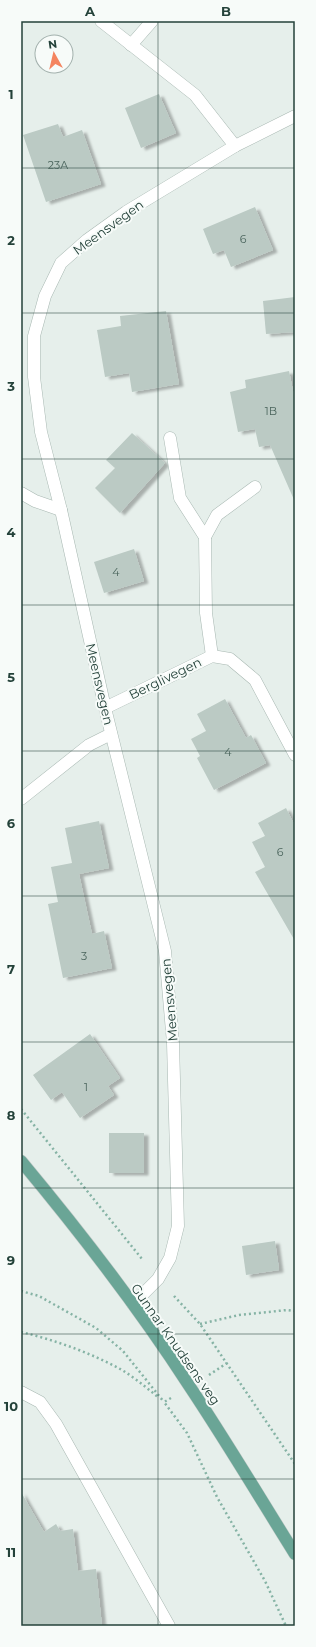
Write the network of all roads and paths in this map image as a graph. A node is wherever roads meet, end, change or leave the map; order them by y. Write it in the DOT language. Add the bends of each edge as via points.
graph roads {
  1 [pos="101,21"];
  2 [pos="152,21"];
  3 [pos="131,45"];
  4 [pos="295,116"];
  5 [pos="235,146"];
  6 [pos="170,438"];
  7 [pos="255,487"];
  8 [pos="21,492"];
  9 [pos="60,510"];
  10 [pos="205,537"];
  11 [pos="212,656"];
  12 [pos="104,708"];
  13 [pos="111,734"];
  14 [pos="295,754"];
  15 [pos="21,799"];
  16 [pos="21,1161"];
  17 [pos="21,1291"];
  18 [pos="132,1304"];
  19 [pos="295,1311"];
  20 [pos="200,1324"];
  21 [pos="21,1332"];
  22 [pos="227,1363"];
  23 [pos="190,1386"];
  24 [pos="21,1392"];
  25 [pos="164,1402"];
  26 [pos="295,1554"];
  27 [pos="169,1626"];
  28 [pos="286,1626"];
  1 -- 3 [label="street"];
  2 -- 3 [label="street"];
  3 -- 5 [label="street" via="195,95"];
  4 -- 5 [label="street, Meensvegen"];
  5 -- 9 [label="street, Meensvegen" via="126,212 87,240 61,263 45,296 34,336 34,377 41,432"];
  6 -- 10 [label="street" via="180,498"];
  7 -- 10 [label="street" via="217,515"];
  8 -- 9 [label="street" via="35,502"];
  9 -- 12 [label="street, Meensvegen"];
  10 -- 11 [label="street" via="206,612"];
  11 -- 12 [label="street, Berglivegen"];
  11 -- 14 [label="street, Berglivegen" via="230,659 255,680"];
  12 -- 13 [label="street, Meensvegen"];
  13 -- 15 [label="street" via="89,745"];
  13 -- 18 [label="street, Meensvegen" via="165,951 176,1111 178,1226 170,1258 158,1279"];
  16 -- 18 [label="main road, Gunnar Knudsens veg"];
  17 -- 25 [label="path" via="39,1296 96,1328 123,1351"];
  18 -- 23 [label="main road, Gunnar Knudsens veg"];
  19 -- 20 [label="path" via="239,1315"];
  21 -- 25 [label="path" via="58,1342 115,1367 141,1383"];
  22 -- 23 [label="path"];
  23 -- 25 [label="path"];
  23 -- 26 [label="main road, Gunnar Knudsens veg"];
  24 -- 27 [label="street" via="40,1402 56,1424"];
  25 -- 28 [label="path" via="187,1434 216,1497 265,1581"];
}
